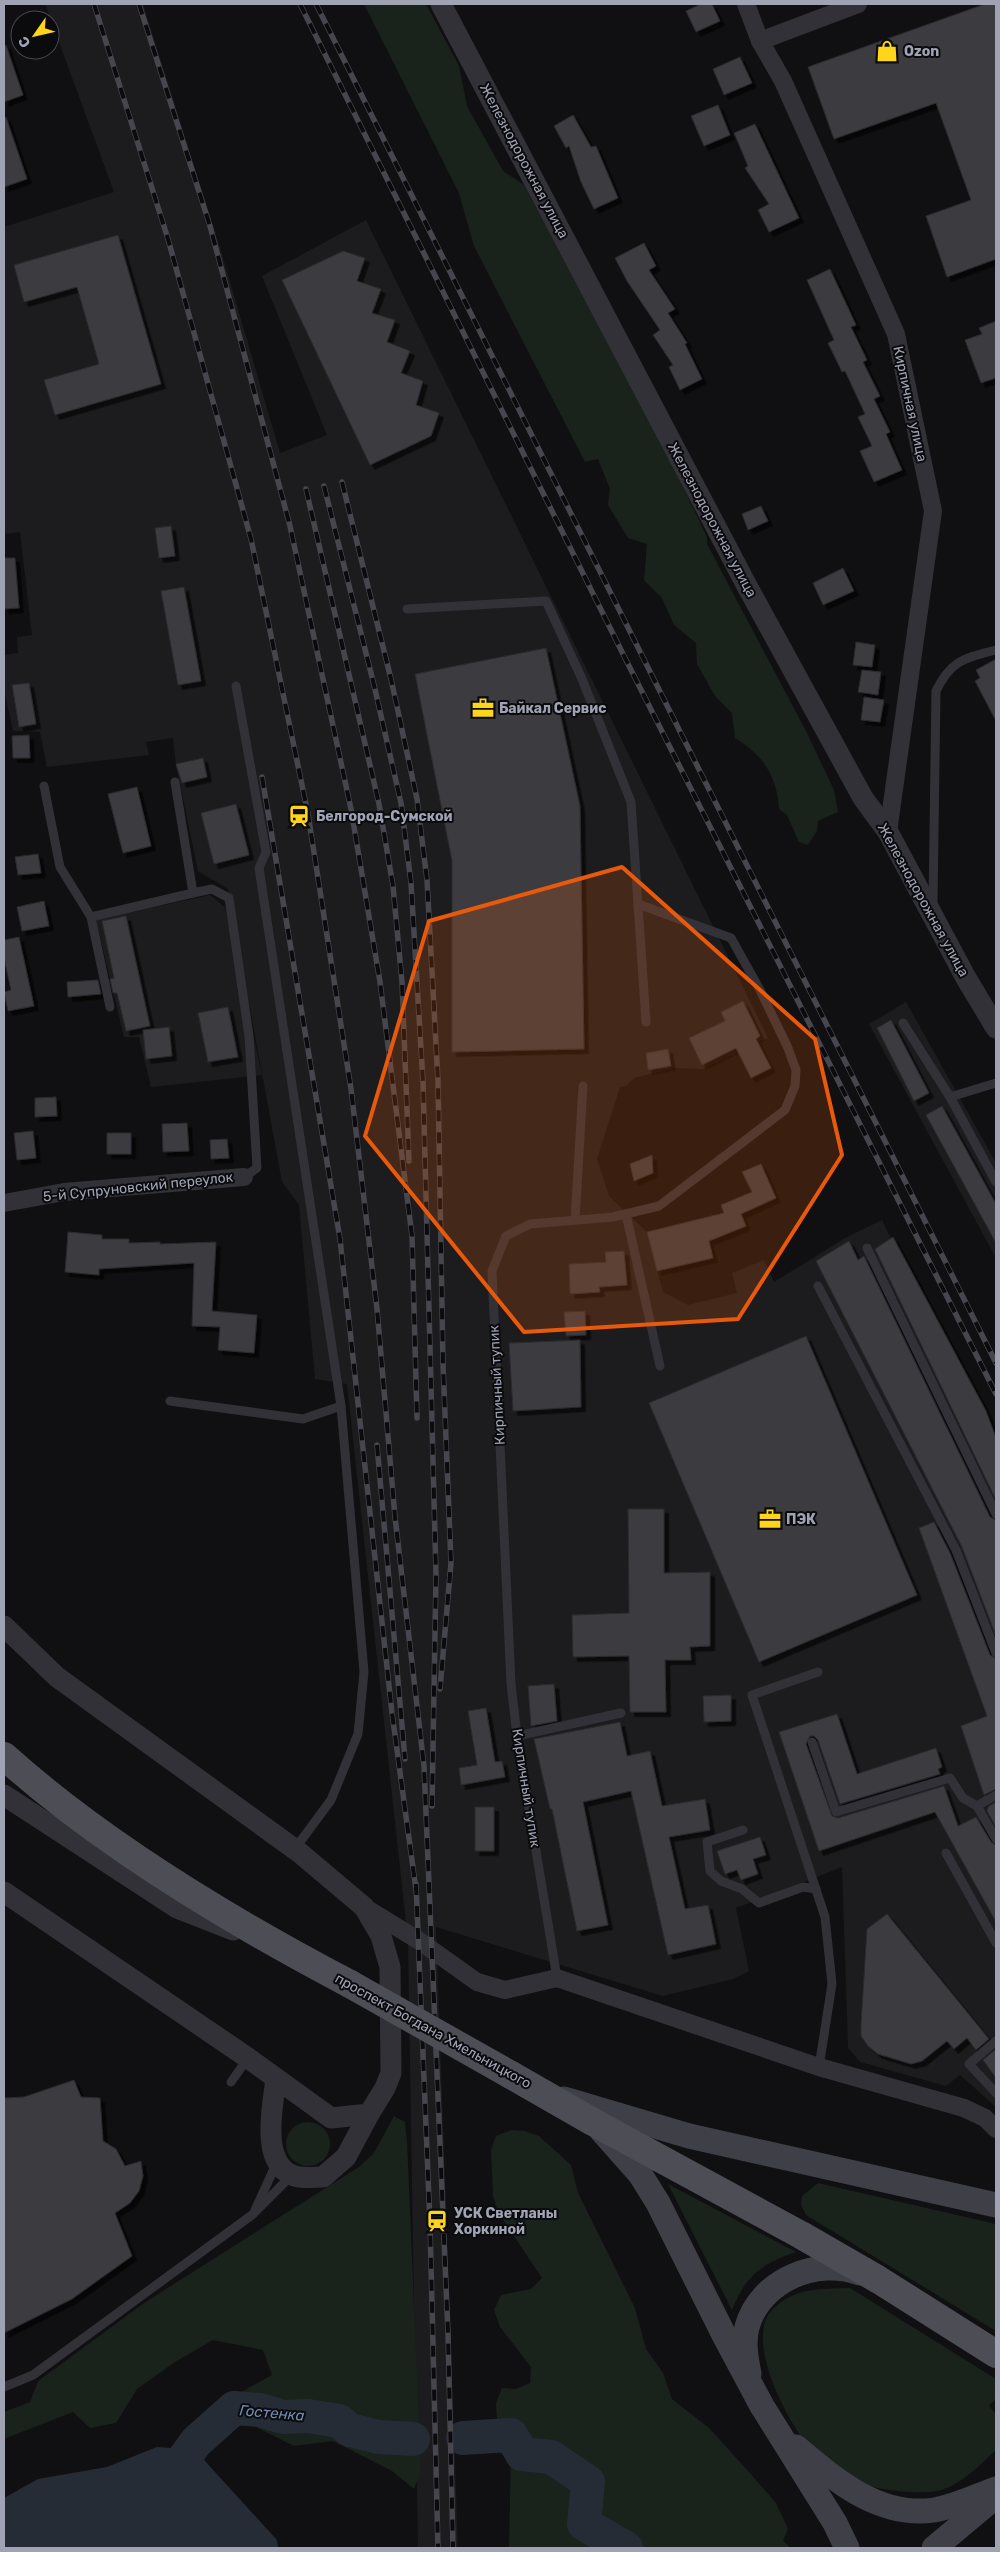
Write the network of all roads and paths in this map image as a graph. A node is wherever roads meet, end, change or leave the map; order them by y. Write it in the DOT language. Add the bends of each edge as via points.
graph roads {
  1 [pos="441,4"];
  2 [pos="746,4"];
  3 [pos="858,4"];
  4 [pos="760,41"];
  5 [pos="407,609"];
  6 [pos="996,650"];
  7 [pos="236,686"];
  8 [pos="176,782"];
  9 [pos="44,786"];
  10 [pos="888,832"];
  11 [pos="193,892"];
  12 [pos="638,904"];
  13 [pos="932,915"];
  14 [pos="91,917"];
  15 [pos="110,1007"];
  16 [pos="646,1022"];
  17 [pos="903,1023"];
  18 [pos="996,1028"];
  19 [pos="996,1083"];
  20 [pos="583,1086"];
  21 [pos="950,1098"];
  22 [pos="244,1177"];
  23 [pos="996,1182"];
  24 [pos="4,1203"];
  25 [pos="626,1214"];
  26 [pos="575,1220"];
  27 [pos="867,1248"];
  28 [pos="818,1286"];
  29 [pos="660,1366"];
  30 [pos="170,1401"];
  31 [pos="341,1406"];
  32 [pos="996,1514"];
  33 [pos="4,1626"];
  34 [pos="996,1653"];
  35 [pos="818,1672"];
  36 [pos="621,1713"];
  37 [pos="517,1736"];
  38 [pos="812,1742"];
  39 [pos="4,1756"];
  40 [pos="4,1795"];
  41 [pos="996,1795"];
  42 [pos="977,1806"];
  43 [pos="743,1830"];
  44 [pos="996,1839"];
  45 [pos="294,1850"];
  46 [pos="946,1853"];
  47 [pos="816,1889"];
  48 [pos="4,1892"];
  49 [pos="364,1907"];
  50 [pos="996,1943"];
  51 [pos="285,1950"];
  52 [pos="558,1978"];
  53 [pos="996,2041"];
  54 [pos="248,2058"];
  55 [pos="819,2067"];
  56 [pos="276,2078"];
  57 [pos="231,2082"];
  58 [pos="545,2093"];
  59 [pos="996,2093"];
  60 [pos="369,2114"];
  61 [pos="593,2122"];
  62 [pos="996,2129"];
  63 [pos="284,2169"];
  64 [pos="996,2205"];
  65 [pos="252,2215"];
  66 [pos="879,2280"];
  67 [pos="996,2354"];
  68 [pos="4,2387"];
  69 [pos="762,2406"];
  70 [pos="782,2436"];
  71 [pos="996,2489"];
  72 [pos="996,2496"];
  73 [pos="972,2516"];
  74 [pos="848,2548"];
  75 [pos="934,2548"];
  76 [pos="945,2548"];
  1 -- 10 [label="street, Железнодорожная улица" via="747,586 863,798"];
  2 -- 4 [label="street, Кирпичная улица"];
  3 -- 4 [label="street"];
  4 -- 10 [label="street, Кирпичная улица" via="783,81 896,334 933,511"];
  5 -- 12 [label="lane" via="546,601 582,679 631,802"];
  6 -- 13 [label="lane" via="964,658 946,672 936,691"];
  7 -- 31 [label="lane" via="266,852 259,868"];
  8 -- 11 [label="lane"];
  9 -- 14 [label="lane" via="60,867"];
  10 -- 13 [label="street, Железнодорожная улица"];
  11 -- 14 [label="lane"];
  11 -- 22 [label="lane" via="212,889 229,898 249,1036 257,1168"];
  12 -- 16 [label="lane"];
  12 -- 25 [label="lane, Кирпичный тупик" via="731,938 760,990 796,1070 795,1086 784,1110 659,1206"];
  13 -- 18 [label="street, Железнодорожная улица"];
  14 -- 15 [label="lane"];
  17 -- 21 [label="lane"];
  19 -- 21 [label="lane"];
  20 -- 26 [label="lane"];
  21 -- 23 [label="lane"];
  22 -- 24 [label="street, 5-й Супруновский переулок" via="64,1192"];
  25 -- 26 [label="lane, Кирпичный тупик"];
  25 -- 29 [label="lane"];
  26 -- 37 [label="lane, Кирпичный тупик" via="530,1224 506,1236 492,1271 511,1684"];
  27 -- 32 [label="lane"];
  28 -- 34 [label="lane" via="956,1550"];
  30 -- 31 [label="lane" via="303,1419"];
  31 -- 45 [label="lane" via="364,1672 358,1734 332,1800"];
  33 -- 45 [label="street" via="57,1678"];
  35 -- 47 [label="lane" via="752,1695"];
  36 -- 37 [label="lane"];
  37 -- 52 [label="lane, Кирпичный тупик"];
  38 -- 42 [label="lane" via="836,1812 950,1778 963,1798"];
  39 -- 51 [label="main road, проспект Богдана Хмельницкого" via="40,1788 160,1874"];
  40 -- 51 [label="street" via="177,1908"];
  41 -- 42 [label="lane"];
  42 -- 44 [label="lane"];
  43 -- 47 [label="lane" via="708,1842 710,1871 721,1881 742,1888 759,1903 803,1887"];
  45 -- 49 [label="street"];
  46 -- 50 [label="lane"];
  47 -- 55 [label="lane" via="825,1918 832,1984"];
  48 -- 54 [label="street"];
  49 -- 52 [label="street" via="477,1982 505,1990"];
  49 -- 60 [label="street" via="381,1936 390,1967 391,2073 386,2088"];
  51 -- 58 [label="main road, проспект Богдана Хмельницкого, bridge"];
  52 -- 55 [label="street"];
  53 -- 59 [label="lane" via="969,2064"];
  54 -- 56 [label="street"];
  54 -- 57 [label="lane"];
  55 -- 62 [label="street" via="964,2108 985,2118"];
  56 -- 60 [label="street" via="331,2118"];
  56 -- 63 [label="street" via="270,2133"];
  58 -- 61 [label="main road, проспект Богдана Хмельницкого"];
  58 -- 64 [label="main road" via="689,2136"];
  60 -- 63 [label="street" via="346,2156 323,2177"];
  61 -- 66 [label="main road, проспект Богдана Хмельницкого"];
  61 -- 69 [label="main road" via="620,2149 658,2203"];
  63 -- 65 [label="lane"];
  63 -- 65 [label="lane"];
  65 -- 68 [label="lane" via="33,2375"];
  66 -- 67 [label="main road, проспект Богдана Хмельницкого"];
  66 -- 69 [label="main road" via="837,2266 821,2267 791,2277 764,2296 747,2327 745,2349 749,2374"];
  69 -- 70 [label="main road"];
  70 -- 71 [label="main road" via="862,2496 899,2511 936,2510"];
  70 -- 74 [label="main road"];
  72 -- 73 [label="main road"];
  73 -- 75 [label="main road"];
  73 -- 76 [label="main road"];
}
